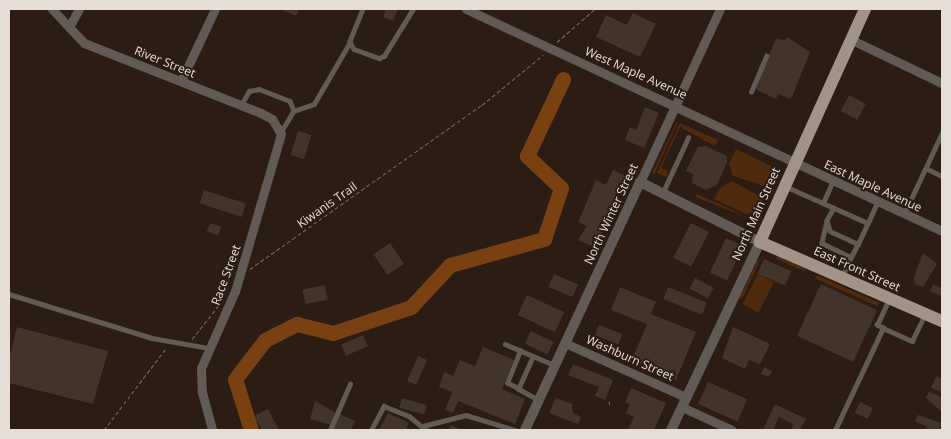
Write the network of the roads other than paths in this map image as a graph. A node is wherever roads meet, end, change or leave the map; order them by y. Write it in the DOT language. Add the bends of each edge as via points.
graph roads {
  1 [pos="52,9"];
  2 [pos="79,9"];
  3 [pos="215,9"];
  4 [pos="363,9"];
  5 [pos="413,9"];
  6 [pos="720,9"];
  7 [pos="865,9"];
  8 [pos="469,10"];
  9 [pos="68,27"];
  10 [pos="850,40"];
  11 [pos="350,42"];
  12 [pos="766,56"];
  13 [pos="181,81"];
  14 [pos="942,83"];
  15 [pos="751,92"];
  16 [pos="241,105"];
  17 [pos="677,106"];
  18 [pos="294,111"];
  19 [pos="279,130"];
  20 [pos="942,133"];
  21 [pos="688,138"];
  22 [pos="794,163"];
  23 [pos="926,168"];
  24 [pos="942,176"];
  25 [pos="833,181"];
  26 [pos="640,182"];
  27 [pos="784,186"];
  28 [pos="663,194"];
  29 [pos="878,201"];
  30 [pos="823,203"];
  31 [pos="834,208"];
  32 [pos="904,214"];
  33 [pos="828,220"];
  34 [pos="868,223"];
  35 [pos="942,231"];
  36 [pos="760,242"];
  37 [pos="858,244"];
  38 [pos="851,258"];
  39 [pos="842,278"];
  40 [pos="9,294"];
  41 [pos="890,298"];
  42 [pos="925,314"];
  43 [pos="942,321"];
  44 [pos="883,328"];
  45 [pos="564,343"];
  46 [pos="504,344"];
  47 [pos="210,348"];
  48 [pos="520,351"];
  49 [pos="533,357"];
  50 [pos="554,365"];
  51 [pos="350,384"];
  52 [pos="519,390"];
  53 [pos="539,400"];
  54 [pos="684,402"];
  55 [pos="425,428"];
  56 [pos="212,430"];
  57 [pos="330,430"];
  58 [pos="371,430"];
  59 [pos="515,430"];
  60 [pos="525,430"];
  61 [pos="671,430"];
  62 [pos="732,430"];
  63 [pos="835,430"];
  1 -- 9 [label="street, River Street"];
  2 -- 9 [label="street"];
  3 -- 13 [label="street"];
  4 -- 11 [label="lane"];
  5 -- 11 [label="lane" via="384,56 354,48"];
  6 -- 17 [label="street, North Winter Street"];
  7 -- 10 [label="main road, North Main Street"];
  8 -- 17 [label="street, West Maple Avenue"];
  9 -- 13 [label="street, River Street" via="84,43"];
  10 -- 14 [label="street"];
  10 -- 22 [label="main road, North Main Street"];
  11 -- 18 [label="lane" via="314,104"];
  12 -- 15 [label="lane"];
  13 -- 16 [label="street, River Street"];
  16 -- 18 [label="lane" via="249,91 259,89 290,101"];
  16 -- 19 [label="street, River Street"];
  17 -- 22 [label="street, West Maple Avenue"];
  17 -- 26 [label="street, North Winter Street"];
  18 -- 19 [label="lane"];
  19 -- 47 [label="street, Race Street" via="242,270"];
  20 -- 23 [label="lane"];
  21 -- 28 [label="lane"];
  22 -- 25 [label="street, East Maple Avenue"];
  22 -- 27 [label="main road, North Main Street"];
  23 -- 24 [label="lane"];
  23 -- 32 [label="lane"];
  25 -- 29 [label="street, East Maple Avenue"];
  25 -- 30 [label="lane"];
  26 -- 28 [label="street"];
  26 -- 45 [label="street, North Winter Street"];
  27 -- 30 [label="lane"];
  27 -- 36 [label="main road, North Main Street"];
  28 -- 36 [label="street"];
  29 -- 32 [label="street, East Maple Avenue"];
  29 -- 34 [label="lane"];
  30 -- 31 [label="lane"];
  31 -- 33 [label="lane"];
  31 -- 34 [label="lane"];
  32 -- 35 [label="street, East Maple Avenue"];
  33 -- 37 [label="lane" via="830,231"];
  33 -- 38 [label="lane" via="822,243"];
  34 -- 37 [label="lane"];
  36 -- 39 [label="main road, East Front Street"];
  36 -- 54 [label="street, North Main Street"];
  37 -- 38 [label="lane"];
  38 -- 39 [label="lane"];
  39 -- 41 [label="main road, East Front Street"];
  40 -- 47 [label="lane"];
  41 -- 42 [label="main road, East Front Street"];
  41 -- 44 [label="lane" via="877,325"];
  42 -- 43 [label="main road, East Front Street"];
  42 -- 44 [label="lane" via="912,341"];
  44 -- 63 [label="lane"];
  45 -- 50 [label="street, North Winter Street"];
  45 -- 54 [label="street, Washburn Street"];
  46 -- 48 [label="lane"];
  47 -- 56 [label="street, Race Street" via="200,380"];
  48 -- 49 [label="lane"];
  48 -- 52 [label="lane" via="507,383"];
  49 -- 50 [label="lane"];
  49 -- 52 [label="lane"];
  50 -- 53 [label="street, North Winter Street"];
  51 -- 57 [label="lane"];
  52 -- 53 [label="lane"];
  53 -- 60 [label="street, North Winter Street"];
  54 -- 61 [label="street, North Main Street"];
  54 -- 62 [label="street, Washburn Street"];
  55 -- 58 [label="lane" via="384,406"];
  55 -- 59 [label="lane" via="466,415"];
}
